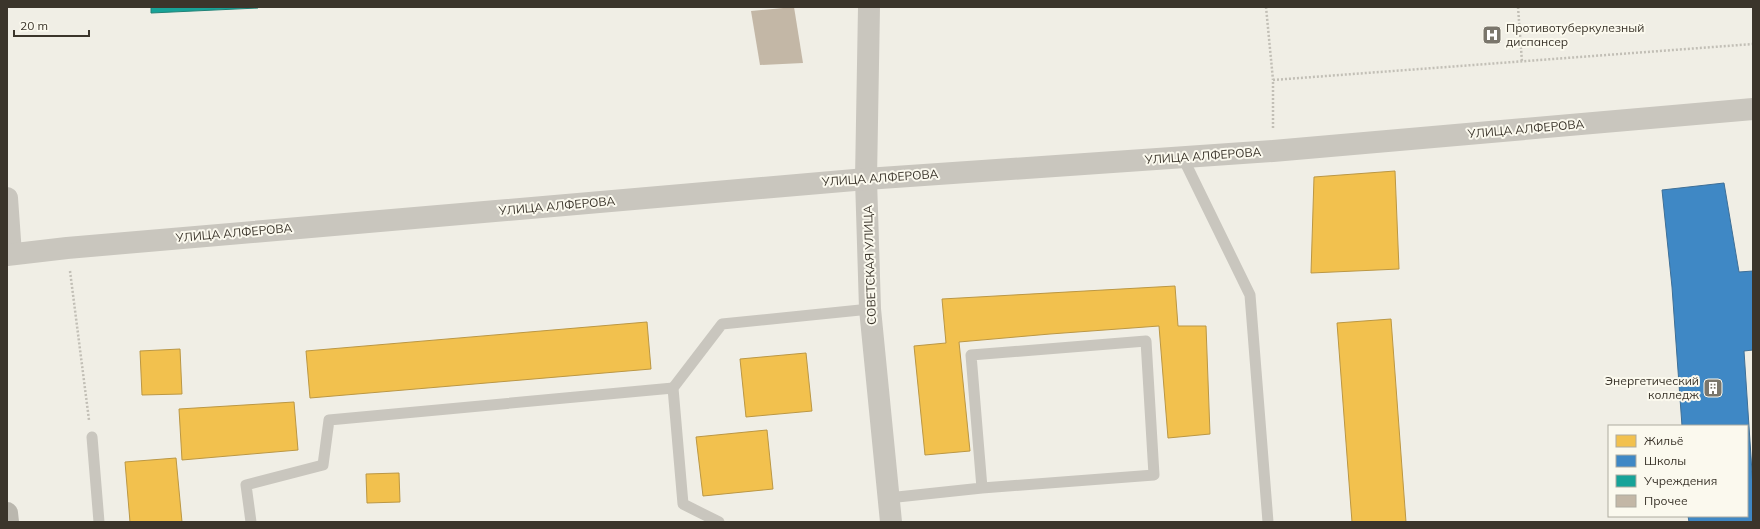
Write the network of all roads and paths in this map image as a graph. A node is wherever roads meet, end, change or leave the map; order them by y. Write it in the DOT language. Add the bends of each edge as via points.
graph roads {
  1 [pos="869,7"];
  2 [pos="1266,7"];
  3 [pos="1518,7"];
  4 [pos="1753,44"];
  5 [pos="1522,62"];
  6 [pos="1273,80"];
  7 [pos="1753,109"];
  8 [pos="1273,151"];
  9 [pos="1183,158"];
  10 [pos="866,179"];
  11 [pos="7,198"];
  12 [pos="67,248"];
  13 [pos="9,255"];
  14 [pos="870,309"];
  15 [pos="672,388"];
  16 [pos="92,437"];
  17 [pos="982,488"];
  18 [pos="888,498"];
  19 [pos="7,513"];
  20 [pos="8,522"];
  21 [pos="99,522"];
  22 [pos="251,522"];
  23 [pos="719,522"];
  24 [pos="890,522"];
  25 [pos="1268,522"];
  1 -- 10 [label="street, СОВЕТСКАЯ УЛИЦА"];
  2 -- 6 [label="path"];
  3 -- 5 [label="path"];
  4 -- 5 [label="path"];
  5 -- 6 [label="path"];
  6 -- 8 [label="path"];
  7 -- 8 [label="street, УЛИЦА АЛФЕРОВА"];
  8 -- 9 [label="street, УЛИЦА АЛФЕРОВА"];
  9 -- 10 [label="street, УЛИЦА АЛФЕРОВА"];
  9 -- 25 [label="lane" via="1250,295"];
  10 -- 12 [label="street, УЛИЦА АЛФЕРОВА"];
  10 -- 14 [label="street, СОВЕТСКАЯ УЛИЦА"];
  11 -- 13 [label="street"];
  12 -- 13 [label="street, УЛИЦА АЛФЕРОВА"];
  12 -- 16 [label="path"];
  14 -- 15 [label="lane" via="722,324"];
  14 -- 18 [label="street, СОВЕТСКАЯ УЛИЦА"];
  15 -- 22 [label="lane" via="329,420 323,465 246,484"];
  15 -- 23 [label="lane" via="683,504"];
  16 -- 21 [label="lane"];
  17 -- 17 [label="lane" via="1154,475 1146,341 971,355"];
  17 -- 18 [label="lane"];
  18 -- 24 [label="street, СОВЕТСКАЯ УЛИЦА"];
  19 -- 20 [label="street"];
}
